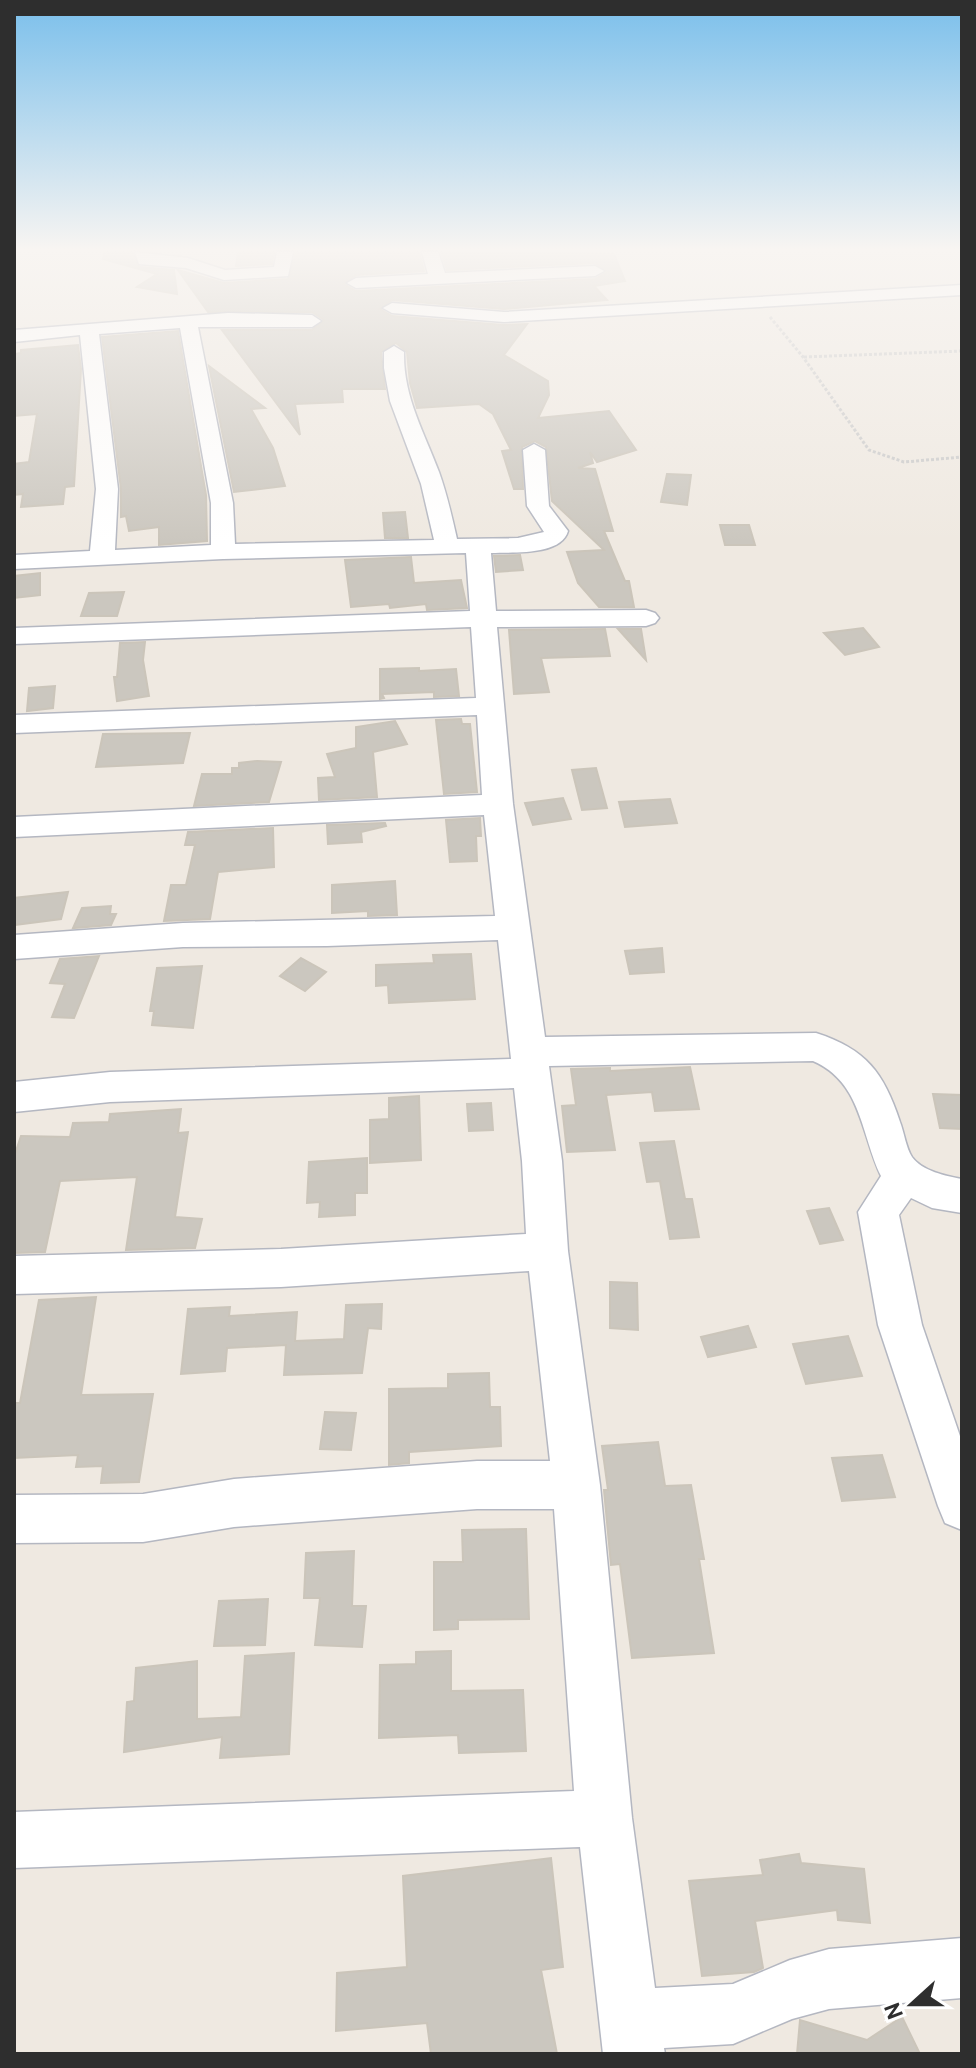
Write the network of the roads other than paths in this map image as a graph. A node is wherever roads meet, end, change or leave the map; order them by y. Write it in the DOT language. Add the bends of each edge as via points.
graph roads {
  1 [pos="91,349"];
  2 [pos="193,349"];
  3 [pos="394,352"];
  4 [pos="534,450"];
  5 [pos="462,546"];
  6 [pos="223,552"];
  7 [pos="102,557"];
  8 [pos="14,562"];
  9 [pos="646,618"];
  10 [pos="483,619"];
  11 [pos="14,636"];
  12 [pos="492,706"];
  13 [pos="14,724"];
  14 [pos="498,804"];
  15 [pos="14,827"];
  16 [pos="515,927"];
  17 [pos="14,947"];
  18 [pos="529,1062"];
  19 [pos="14,1097"];
  20 [pos="904,1176"];
  21 [pos="962,1196"];
  22 [pos="547,1251"];
  23 [pos="14,1275"];
  24 [pos="576,1485"];
  25 [pos="962,1506"];
  26 [pos="14,1519"];
  27 [pos="604,1818"];
  28 [pos="14,1840"];
  29 [pos="962,1968"];
  30 [pos="631,2037"];
  1 -- 7 [label="street" via="107,489"];
  2 -- 6 [label="street" via="222,503"];
  3 -- 5 [label="street" via="397,389 433,487"];
  4 -- 5 [label="street" via="538,506 554,526 555,536 518,545"];
  5 -- 6 [label="street"];
  5 -- 10 [label="street"];
  6 -- 7 [label="street"];
  7 -- 8 [label="street"];
  9 -- 10 [label="street"];
  10 -- 11 [label="street"];
  10 -- 12 [label="street"];
  12 -- 13 [label="street"];
  12 -- 14 [label="street"];
  14 -- 15 [label="street"];
  14 -- 16 [label="street"];
  16 -- 17 [label="street" via="183,935"];
  16 -- 18 [label="street"];
  18 -- 19 [label="street"];
  18 -- 20 [label="street" via="816,1047 836,1053 871,1091 887,1146"];
  18 -- 22 [label="street"];
  20 -- 21 [label="street" via="932,1191"];
  20 -- 25 [label="street" via="878,1212 881,1245 895,1313"];
  22 -- 23 [label="street" via="393,1263"];
  22 -- 24 [label="street"];
  24 -- 26 [label="street" via="477,1485 234,1503 143,1518"];
  24 -- 27 [label="street"];
  27 -- 28 [label="street"];
  27 -- 30 [label="street"];
  29 -- 30 [label="street" via="829,1979 733,2014"];
}
